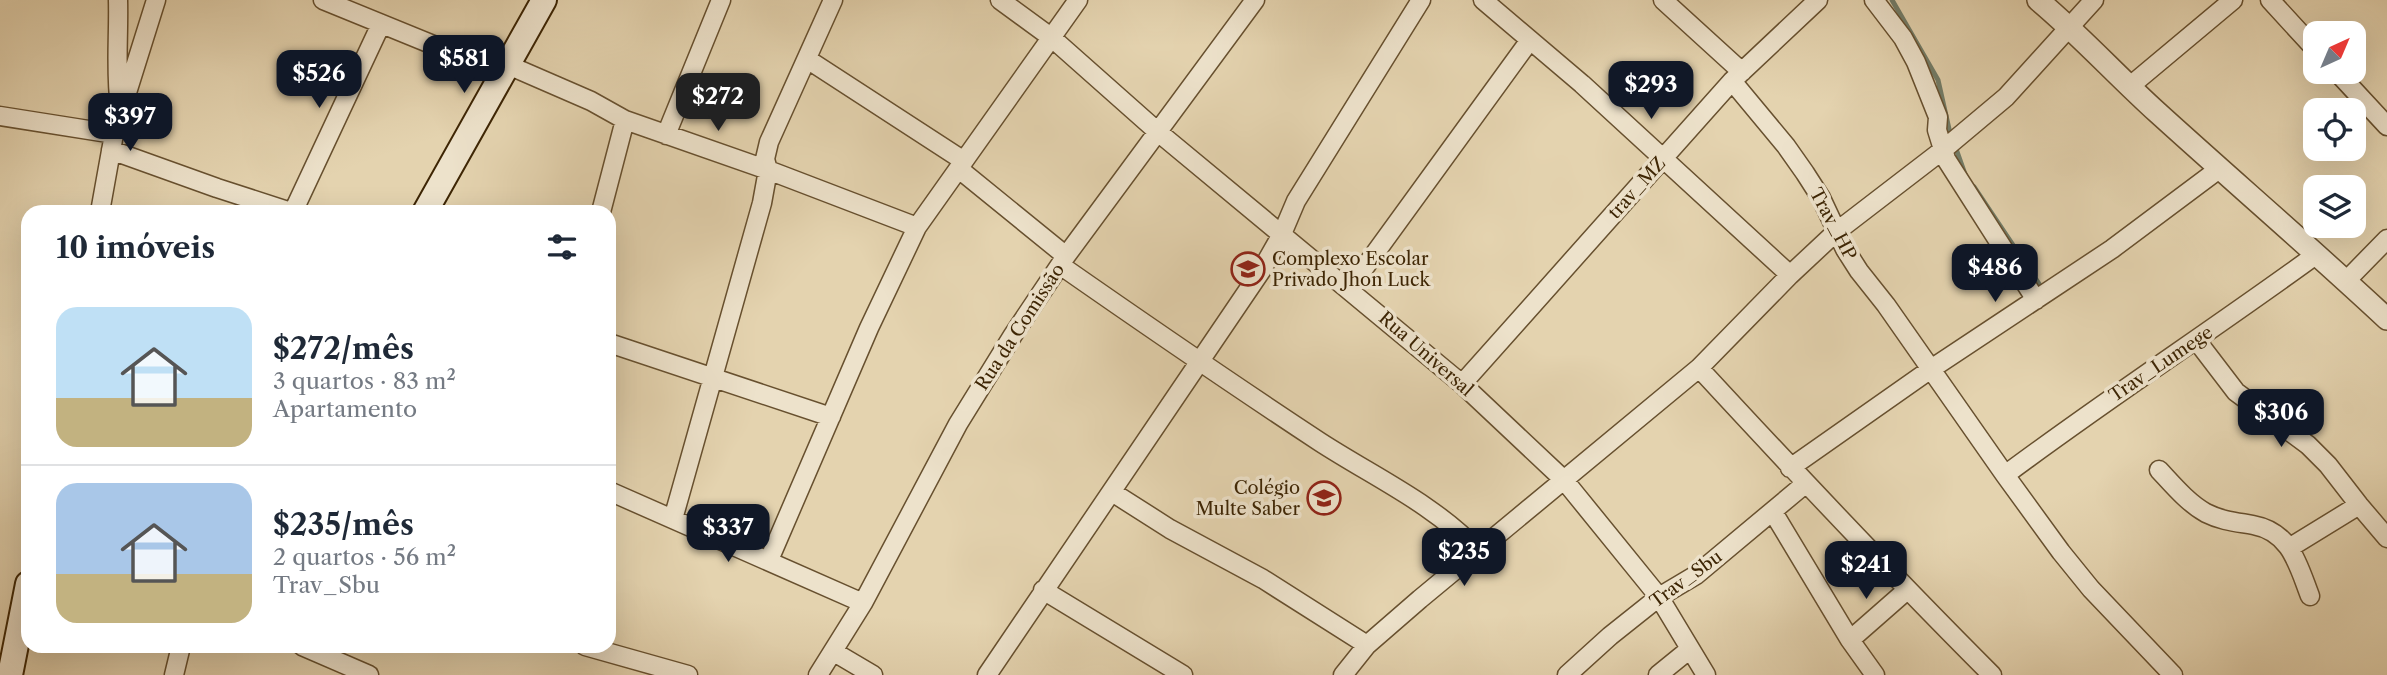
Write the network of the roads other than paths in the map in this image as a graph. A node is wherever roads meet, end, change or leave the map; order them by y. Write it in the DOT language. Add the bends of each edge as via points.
graph roads {
  1 [pos="118,0"];
  2 [pos="323,0"];
  3 [pos="544,0"];
  4 [pos="720,0"];
  5 [pos="833,0"];
  6 [pos="1000,0"];
  7 [pos="1077,0"];
  8 [pos="1255,0"];
  9 [pos="1421,0"];
  10 [pos="1483,0"];
  11 [pos="1663,0"];
  12 [pos="1818,0"];
  13 [pos="1874,0"];
  14 [pos="2038,0"];
  15 [pos="2094,0"];
  16 [pos="2234,0"];
  17 [pos="2270,0"];
  18 [pos="151,1"];
  19 [pos="381,24"];
  20 [pos="2071,28"];
  21 [pos="2303,36"];
  22 [pos="1052,38"];
  23 [pos="1530,40"];
  24 [pos="807,59"];
  25 [pos="505,69"];
  26 [pos="1737,77"];
  27 [pos="2348,84"];
  28 [pos="2129,87"];
  29 [pos="121,114"];
  30 [pos="0,116"];
  31 [pos="625,120"];
  32 [pos="2387,126"];
  33 [pos="1158,132"];
  34 [pos="666,135"];
  35 [pos="112,142"];
  36 [pos="1944,149"];
  37 [pos="1664,158"];
  38 [pos="962,165"];
  39 [pos="2219,169"];
  40 [pos="768,170"];
  41 [pos="101,205"];
  42 [pos="270,205"];
  43 [pos="295,205"];
  44 [pos="429,205"];
  45 [pos="603,205"];
  46 [pos="917,227"];
  47 [pos="1836,232"];
  48 [pos="1282,234"];
  49 [pos="2387,239"];
  50 [pos="2318,254"];
  51 [pos="1063,260"];
  52 [pos="1790,275"];
  53 [pos="2346,281"];
  54 [pos="1349,289"];
  55 [pos="2036,300"];
  56 [pos="2387,319"];
  57 [pos="2197,341"];
  58 [pos="616,345"];
  59 [pos="1198,362"];
  60 [pos="1699,368"];
  61 [pos="1931,369"];
  62 [pos="714,376"];
  63 [pos="1462,384"];
  64 [pos="831,417"];
  65 [pos="1790,468"];
  66 [pos="2159,470"];
  67 [pos="2005,475"];
  68 [pos="1564,480"];
  69 [pos="1805,484"];
  70 [pos="1112,492"];
  71 [pos="616,494"];
  72 [pos="2359,505"];
  73 [pos="1773,512"];
  74 [pos="673,519"];
  75 [pos="2387,538"];
  76 [pos="2288,548"];
  77 [pos="1478,551"];
  78 [pos="769,560"];
  79 [pos="1043,590"];
  80 [pos="1907,590"];
  81 [pos="2310,596"];
  82 [pos="1659,597"];
  83 [pos="863,603"];
  84 [pos="21,613"];
  85 [pos="1850,640"];
  86 [pos="1367,645"];
  87 [pos="1690,649"];
  88 [pos="834,652"];
  89 [pos="179,653"];
  90 [pos="318,653"];
  91 [pos="610,653"];
  92 [pos="7,670"];
  93 [pos="365,674"];
  94 [pos="174,675"];
  95 [pos="688,675"];
  96 [pos="818,675"];
  97 [pos="873,675"];
  98 [pos="987,675"];
  99 [pos="1183,675"];
  100 [pos="1343,675"];
  101 [pos="1567,675"];
  102 [pos="1658,675"];
  103 [pos="1706,675"];
  104 [pos="1875,675"];
  105 [pos="1992,675"];
  106 [pos="2173,675"];
  1 -- 29 [label="street"];
  2 -- 19 [label="street"];
  3 -- 25 [label="main road"];
  4 -- 34 [label="street"];
  5 -- 24 [label="street"];
  6 -- 22 [label="street, Rua Universal"];
  7 -- 22 [label="street"];
  8 -- 33 [label="street, Rua da Comissão"];
  9 -- 48 [label="street" via="1296,201"];
  10 -- 23 [label="street"];
  11 -- 26 [label="street, Trav_HP"];
  12 -- 26 [label="street, trav_MZ"];
  13 -- 36 [label="street" via="1916,62 1938,117"];
  14 -- 20 [label="street"];
  15 -- 20 [label="street"];
  16 -- 28 [label="street"];
  17 -- 21 [label="street"];
  18 -- 29 [label="street"];
  19 -- 25 [label="street"];
  19 -- 43 [label="street"];
  20 -- 28 [label="street"];
  20 -- 36 [label="street" via="2006,97"];
  22 -- 33 [label="street, Rua Universal"];
  22 -- 38 [label="street"];
  23 -- 37 [label="street"];
  23 -- 54 [label="street"];
  24 -- 38 [label="street"];
  24 -- 40 [label="street" via="769,142"];
  25 -- 31 [label="street"];
  25 -- 44 [label="main road"];
  26 -- 37 [label="street, trav_MZ"];
  26 -- 47 [label="street, Trav_HP" via="1821,198"];
  27 -- 32 [label="street"];
  28 -- 39 [label="street"];
  29 -- 35 [label="street"];
  30 -- 35 [label="street"];
  31 -- 34 [label="street"];
  31 -- 45 [label="street"];
  33 -- 48 [label="street, Rua Universal"];
  33 -- 51 [label="street, Rua da Comissão"];
  34 -- 40 [label="street"];
  35 -- 41 [label="street"];
  35 -- 42 [label="street" via="217,188"];
  36 -- 47 [label="street"];
  36 -- 55 [label="street"];
  37 -- 52 [label="street"];
  37 -- 63 [label="street, trav_MZ"];
  38 -- 46 [label="street"];
  38 -- 51 [label="street"];
  39 -- 50 [label="street"];
  39 -- 55 [label="street"];
  40 -- 46 [label="street"];
  40 -- 62 [label="street"];
  46 -- 64 [label="street"];
  47 -- 52 [label="street"];
  47 -- 61 [label="street, Trav_HP"];
  48 -- 54 [label="street, Rua Universal"];
  48 -- 59 [label="street"];
  49 -- 53 [label="street"];
  50 -- 53 [label="street"];
  50 -- 57 [label="street, Trav_Lumege"];
  51 -- 59 [label="street"];
  51 -- 83 [label="street, Rua da Comissão" via="958,424"];
  52 -- 60 [label="street"];
  53 -- 56 [label="street"];
  54 -- 63 [label="street, Rua Universal"];
  55 -- 61 [label="street"];
  57 -- 67 [label="street, Trav_Lumege"];
  57 -- 72 [label="street" via="2236,392 2329,464"];
  58 -- 62 [label="street"];
  59 -- 70 [label="street"];
  59 -- 77 [label="street" via="1421,503"];
  60 -- 65 [label="street"];
  60 -- 68 [label="street"];
  61 -- 65 [label="street"];
  61 -- 67 [label="street, Trav_HP"];
  62 -- 64 [label="street"];
  62 -- 74 [label="street"];
  63 -- 68 [label="street, Rua Universal"];
  64 -- 78 [label="street"];
  65 -- 69 [label="street"];
  66 -- 76 [label="street" via="2206,513 2266,529"];
  67 -- 106 [label="street, Trav_HP" via="2091,589"];
  68 -- 77 [label="street"];
  68 -- 82 [label="street, Rua Universal"];
  69 -- 73 [label="street, Trav_Sbu"];
  69 -- 80 [label="street"];
  70 -- 79 [label="street"];
  70 -- 86 [label="street"];
  71 -- 74 [label="street"];
  72 -- 75 [label="street"];
  72 -- 76 [label="street"];
  73 -- 82 [label="street, Trav_Sbu" via="1696,575"];
  73 -- 85 [label="street"];
  74 -- 78 [label="street"];
  76 -- 81 [label="street"];
  77 -- 86 [label="street"];
  78 -- 83 [label="street"];
  79 -- 98 [label="street"];
  79 -- 99 [label="street"];
  80 -- 85 [label="street"];
  80 -- 105 [label="street"];
  82 -- 87 [label="street, Rua Universal"];
  82 -- 101 [label="street, Trav_Sbu"];
  83 -- 88 [label="street, Rua da Comissão"];
  84 -- 92 [label="main road"];
  85 -- 104 [label="street"];
  86 -- 100 [label="street"];
  87 -- 102 [label="street"];
  87 -- 103 [label="street, Rua Universal"];
  88 -- 96 [label="street, Rua da Comissão"];
  88 -- 97 [label="street"];
  89 -- 94 [label="street"];
  90 -- 93 [label="street"];
  91 -- 95 [label="street"];
}
